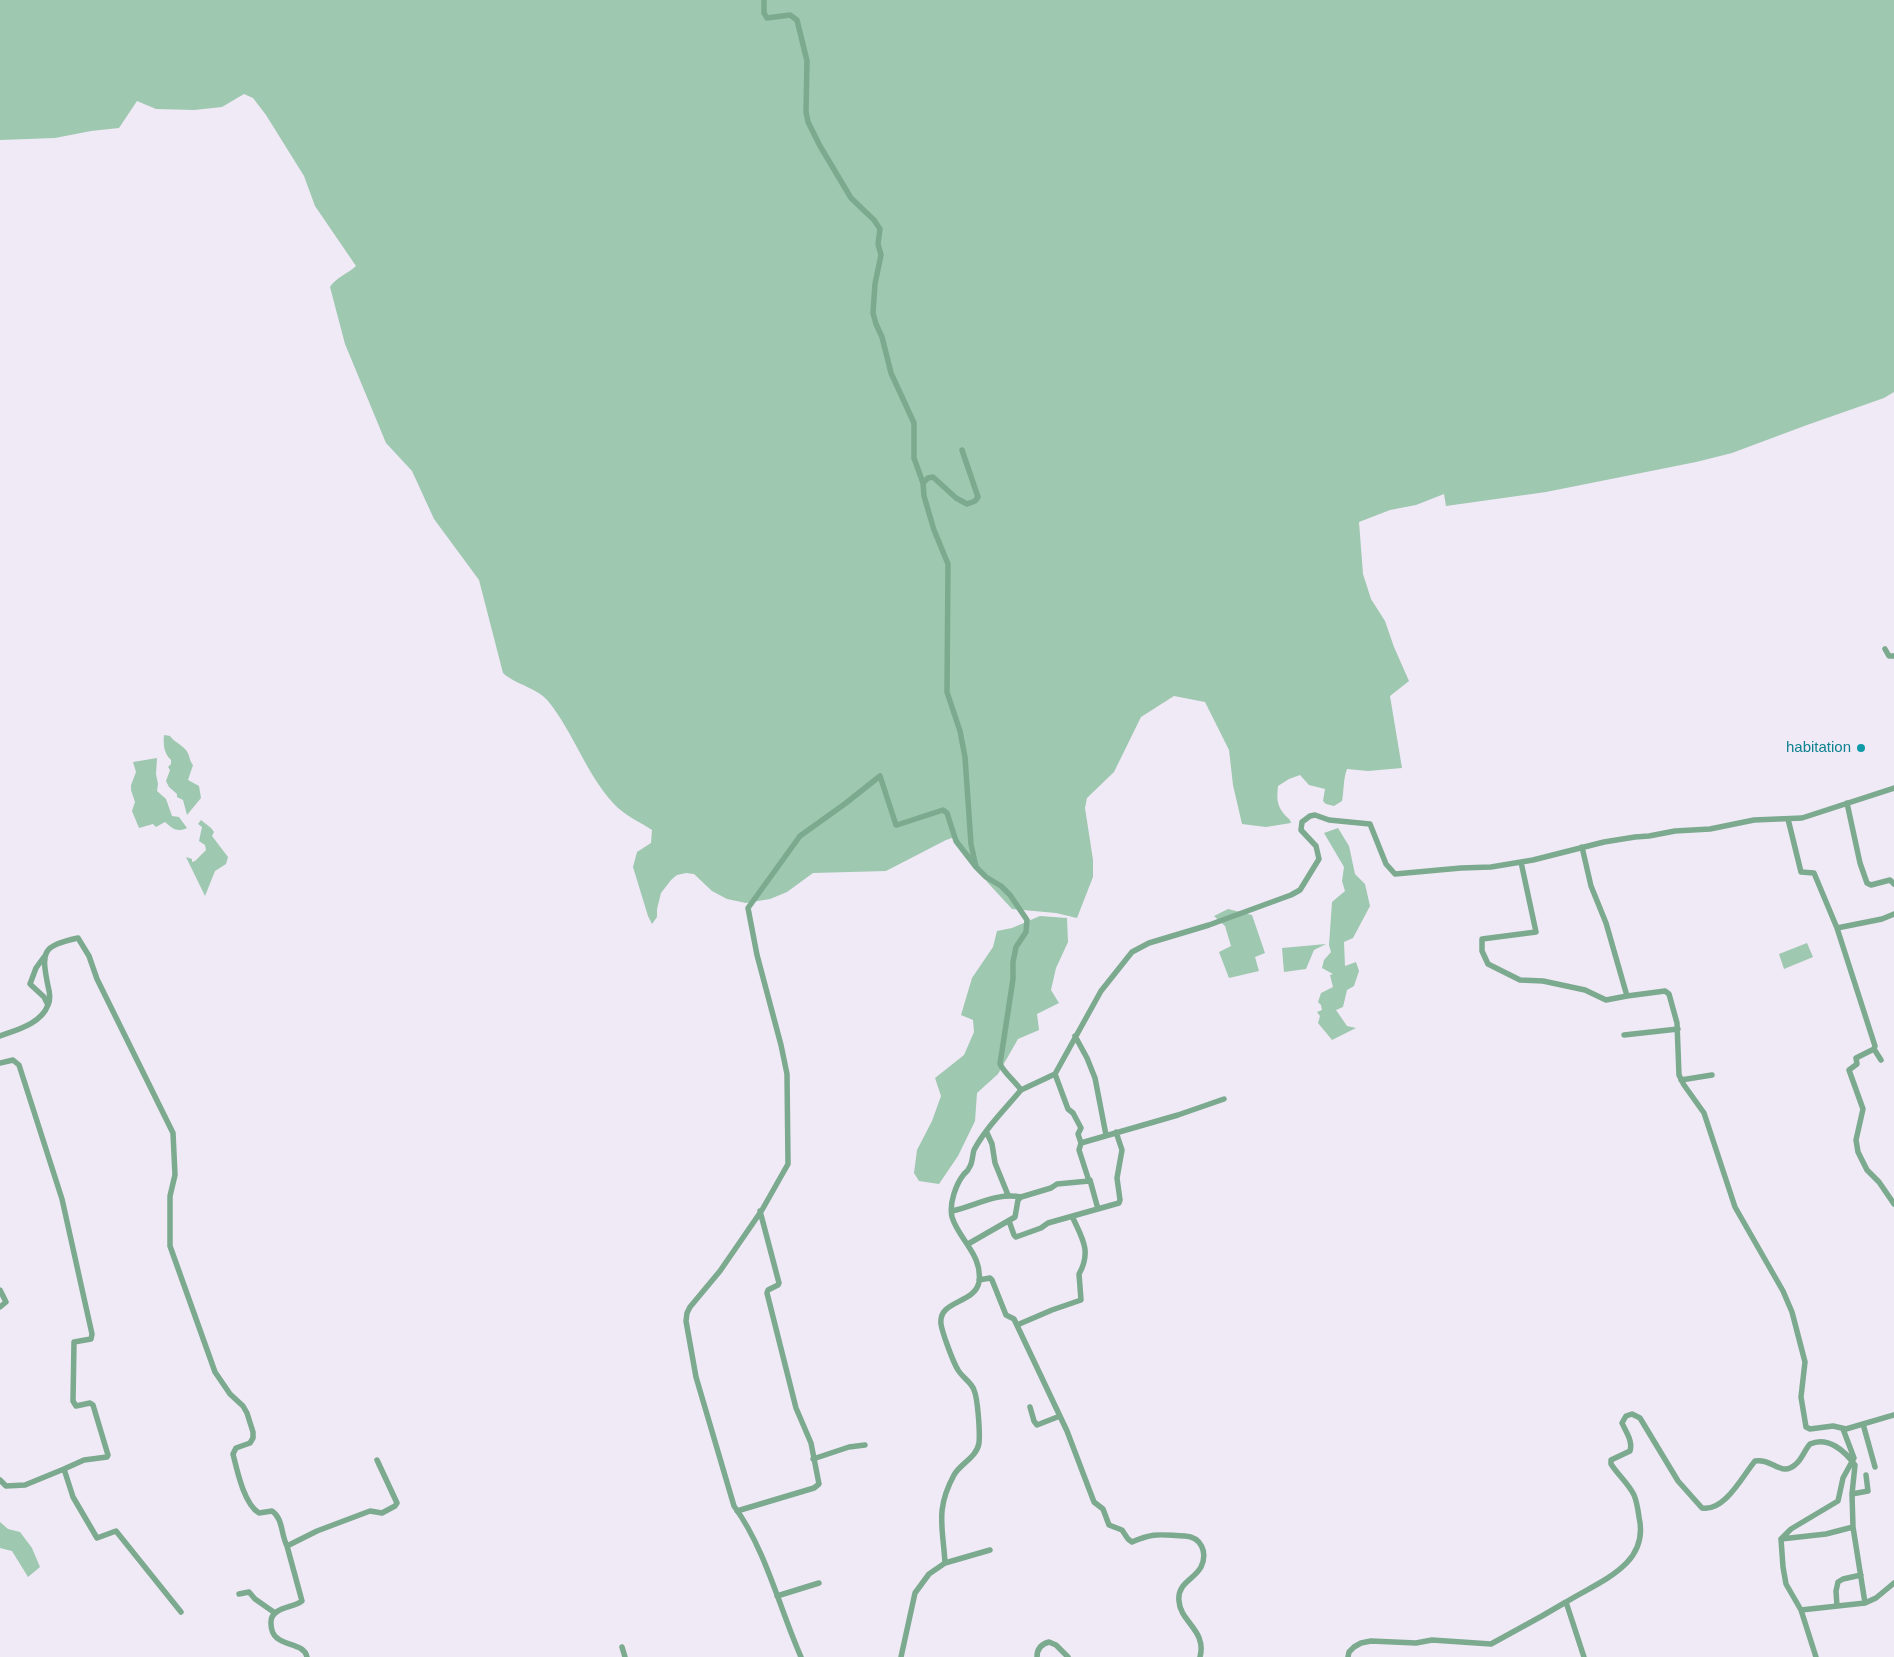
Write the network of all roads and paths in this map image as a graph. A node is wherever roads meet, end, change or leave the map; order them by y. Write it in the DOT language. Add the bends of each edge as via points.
graph roads {
  1 [pos="764,0"];
  2 [pos="962,450"];
  3 [pos="923,483"];
  4 [pos="1885,649"];
  5 [pos="1894,656"];
  6 [pos="1894,788"];
  7 [pos="1847,803"];
  8 [pos="1788,819"];
  9 [pos="1582,848"];
  10 [pos="1521,862"];
  11 [pos="976,867"];
  12 [pos="1894,884"];
  13 [pos="1894,914"];
  14 [pos="1837,928"];
  15 [pos="44,957"];
  16 [pos="1627,996"];
  17 [pos="48,1005"];
  18 [pos="1678,1029"];
  19 [pos="1624,1035"];
  20 [pos="0,1036"];
  21 [pos="1075,1036"];
  22 [pos="1874,1050"];
  23 [pos="1881,1060"];
  24 [pos="0,1063"];
  25 [pos="1055,1074"];
  26 [pos="1712,1075"];
  27 [pos="1681,1080"];
  28 [pos="1020,1090"];
  29 [pos="1224,1099"];
  30 [pos="1116,1132"];
  31 [pos="986,1133"];
  32 [pos="1106,1135"];
  33 [pos="1081,1143"];
  34 [pos="1090,1180"];
  35 [pos="1008,1195"];
  36 [pos="1020,1197"];
  37 [pos="1894,1204"];
  38 [pos="1098,1209"];
  39 [pos="760,1211"];
  40 [pos="952,1211"];
  41 [pos="1072,1216"];
  42 [pos="1009,1221"];
  43 [pos="968,1244"];
  44 [pos="979,1280"];
  45 [pos="0,1290"];
  46 [pos="0,1307"];
  47 [pos="1017,1325"];
  48 [pos="1030,1407"];
  49 [pos="1060,1416"];
  50 [pos="1894,1416"];
  51 [pos="1863,1424"];
  52 [pos="1843,1429"];
  53 [pos="865,1445"];
  54 [pos="813,1459"];
  55 [pos="377,1460"];
  56 [pos="1853,1462"];
  57 [pos="1875,1467"];
  58 [pos="64,1469"];
  59 [pos="1866,1475"];
  60 [pos="0,1480"];
  61 [pos="1852,1494"];
  62 [pos="737,1511"];
  63 [pos="1853,1527"];
  64 [pos="1781,1539"];
  65 [pos="287,1546"];
  66 [pos="990,1550"];
  67 [pos="945,1563"];
  68 [pos="1861,1575"];
  69 [pos="819,1583"];
  70 [pos="1894,1583"];
  71 [pos="239,1594"];
  72 [pos="777,1596"];
  73 [pos="1566,1602"];
  74 [pos="1865,1603"];
  75 [pos="1837,1606"];
  76 [pos="1801,1610"];
  77 [pos="181,1612"];
  78 [pos="275,1613"];
  79 [pos="622,1647"];
  80 [pos="307,1657"];
  81 [pos="625,1657"];
  82 [pos="801,1657"];
  83 [pos="901,1657"];
  84 [pos="1037,1657"];
  85 [pos="1068,1657"];
  86 [pos="1200,1657"];
  87 [pos="1348,1657"];
  88 [pos="1584,1657"];
  89 [pos="1816,1657"];
  1 -- 3 [label="street" via="767,18 790,15 797,20 807,61 808,122 852,198 880,229 878,244 881,255 874,284 874,320 893,379 914,423 914,453"];
  2 -- 3 [label="street" via="978,496 975,501 967,504 956,498 933,478"];
  3 -- 11 [label="street" via="934,530 948,564 948,692 965,756 971,844"];
  4 -- 5 [label="street" via="1889,656"];
  6 -- 7 [label="street"];
  7 -- 8 [label="street" via="1802,818"];
  7 -- 12 [label="street" via="1867,883 1871,885 1890,880"];
  8 -- 9 [label="street" via="1754,820 1710,829 1675,831"];
  8 -- 14 [label="street" via="1800,871 1814,873"];
  9 -- 10 [label="street"];
  9 -- 16 [label="street"];
  10 -- 16 [label="street" via="1536,932 1482,939 1482,951 1488,964 1522,981 1543,981 1585,990 1606,1000"];
  10 -- 21 [label="street" via="1395,874 1386,864 1370,824 1310,816 1302,822 1301,830 1316,846 1319,859 1300,890 1135,950 1101,991"];
  11 -- 28 [label="street" via="1010,895 1027,920 1026,932 1016,947 1013,962 1000,1064"];
  11 -- 39 [label="street" via="956,841 944,810 897,825 880,776 800,836 748,908 787,1074 788,1164"];
  13 -- 14 [label="street"];
  14 -- 22 [label="street"];
  15 -- 17 [label="street" via="50,996"];
  15 -- 17 [label="street" via="30,984"];
  15 -- 65 [label="street" via="55,945 78,938 174,1133 170,1246 208,1358 219,1379 243,1406 253,1432 250,1443 234,1450 243,1488 256,1512 272,1511 276,1514"];
  16 -- 18 [label="street" via="1668,992"];
  17 -- 20 [label="street" via="35,1020"];
  18 -- 19 [label="street"];
  18 -- 27 [label="street"];
  21 -- 25 [label="street"];
  21 -- 32 [label="street" via="1095,1078"];
  22 -- 23 [label="street"];
  22 -- 37 [label="street" via="1856,1058 1857,1064 1849,1070 1863,1109 1856,1143 1867,1170"];
  24 -- 58 [label="street" via="13,1060 20,1065 62,1199 92,1334 91,1339 74,1342 73,1401 76,1406 93,1405 108,1456 84,1460"];
  25 -- 28 [label="street"];
  25 -- 33 [label="street" via="1068,1109 1081,1127 1078,1134"];
  26 -- 27 [label="street"];
  27 -- 52 [label="street" via="1704,1112 1735,1207 1788,1301 1805,1362 1801,1397 1806,1425 1810,1429 1834,1426"];
  28 -- 31 [label="street"];
  29 -- 30 [label="street"];
  30 -- 32 [label="street"];
  30 -- 38 [label="street" via="1122,1150 1117,1178 1120,1200"];
  31 -- 35 [label="street"];
  31 -- 40 [label="street" via="974,1152 970,1168 957,1185"];
  32 -- 33 [label="street"];
  33 -- 34 [label="street" via="1079,1150"];
  34 -- 36 [label="street" via="1057,1184"];
  34 -- 38 [label="street"];
  35 -- 36 [label="street"];
  35 -- 40 [label="street"];
  36 -- 42 [label="street" via="1016,1216"];
  38 -- 41 [label="street"];
  39 -- 54 [label="street" via="779,1283 767,1293 796,1408 811,1443"];
  39 -- 62 [label="street" via="720,1271 690,1307 686,1321 696,1377"];
  40 -- 43 [label="street"];
  41 -- 42 [label="street" via="1016,1237"];
  41 -- 47 [label="street" via="1085,1246 1079,1274 1081,1300"];
  42 -- 43 [label="street"];
  43 -- 44 [label="street" via="977,1262"];
  44 -- 47 [label="street" via="992,1280 1006,1315"];
  44 -- 67 [label="street" via="974,1292 946,1308 941,1316 941,1325 958,1370 974,1388 979,1444 954,1474 944,1496 940,1513"];
  45 -- 46 [label="street" via="6,1302"];
  47 -- 49 [label="street"];
  48 -- 49 [label="street" via="1037,1425"];
  49 -- 86 [label="street" via="1094,1502 1103,1510 1109,1525 1122,1530 1132,1542 1156,1533 1192,1537 1202,1545 1201,1566 1180,1590 1178,1603 1196,1630"];
  50 -- 51 [label="street"];
  51 -- 52 [label="street"];
  51 -- 57 [label="street"];
  52 -- 56 [label="street" via="1854,1455"];
  53 -- 54 [label="street"];
  54 -- 62 [label="street" via="819,1481 817,1487"];
  55 -- 65 [label="street" via="397,1504 382,1513 370,1511 360,1514"];
  56 -- 61 [label="street" via="1856,1466"];
  56 -- 64 [label="street" via="1843,1478 1838,1501 1791,1529"];
  56 -- 73 [label="street" via="1834,1445 1812,1443 1792,1468 1779,1469 1763,1460 1755,1461 1733,1491 1716,1505 1702,1508 1678,1481 1640,1418 1632,1414 1626,1416 1622,1423 1631,1448 1611,1460 1611,1464 1634,1494 1641,1538 1635,1554 1624,1566"];
  58 -- 60 [label="street" via="23,1486 6,1486"];
  58 -- 77 [label="street" via="73,1498 98,1538 116,1531"];
  59 -- 61 [label="street" via="1868,1490"];
  61 -- 63 [label="street"];
  62 -- 72 [label="street" via="757,1546"];
  63 -- 64 [label="street"];
  63 -- 68 [label="street"];
  64 -- 76 [label="street" via="1786,1584"];
  65 -- 78 [label="street" via="302,1601"];
  66 -- 67 [label="street"];
  67 -- 83 [label="street" via="929,1574 915,1593"];
  68 -- 74 [label="street"];
  68 -- 75 [label="street" via="1838,1582"];
  69 -- 72 [label="street"];
  70 -- 74 [label="street"];
  71 -- 78 [label="street" via="249,1592"];
  72 -- 82 [label="street"];
  73 -- 87 [label="street" via="1491,1644 1441,1640 1371,1642 1354,1647"];
  73 -- 88 [label="street"];
  74 -- 75 [label="street"];
  75 -- 76 [label="street"];
  76 -- 89 [label="street"];
  78 -- 80 [label="street" via="270,1622 277,1638 302,1648"];
  79 -- 81 [label="street"];
  84 -- 85 [label="street" via="1039,1647 1049,1642"];
}
